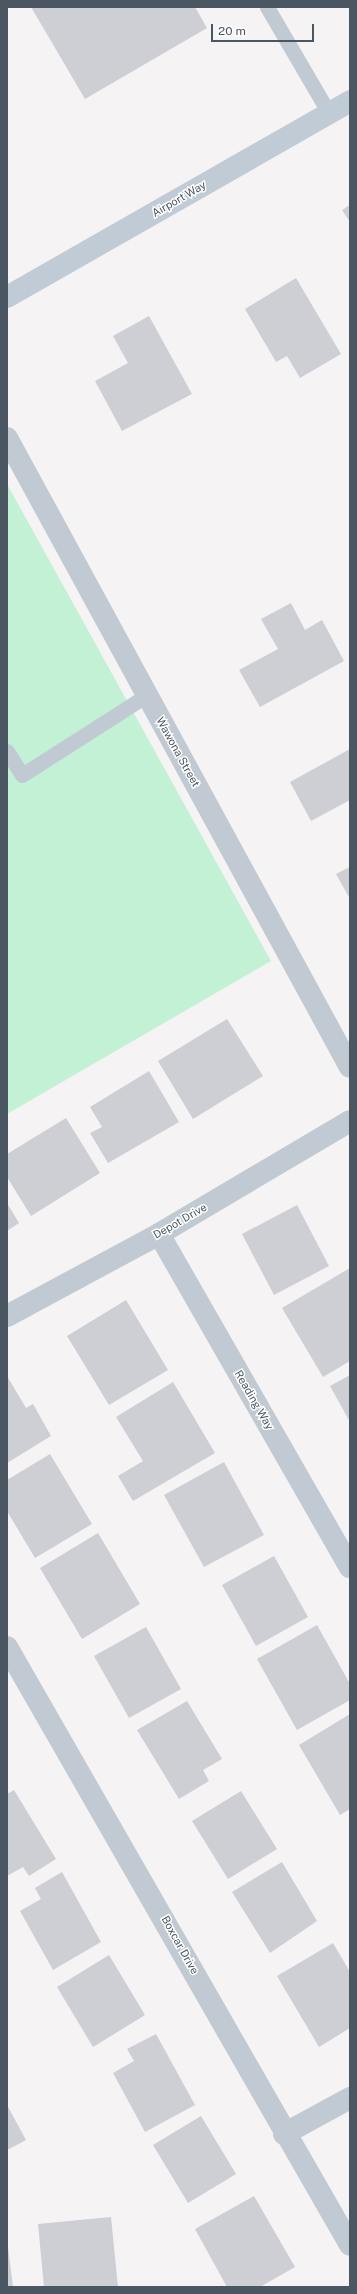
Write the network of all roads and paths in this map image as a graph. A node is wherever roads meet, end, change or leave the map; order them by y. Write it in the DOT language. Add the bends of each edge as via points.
graph roads {
  1 [pos="267,7"];
  2 [pos="350,101"];
  3 [pos="329,113"];
  4 [pos="7,297"];
  5 [pos="7,438"];
  6 [pos="147,695"];
  7 [pos="7,751"];
  8 [pos="350,1067"];
  9 [pos="350,1121"];
  10 [pos="159,1234"];
  11 [pos="7,1316"];
  12 [pos="350,1567"];
  13 [pos="7,1647"];
  14 [pos="350,2098"];
  15 [pos="284,2134"];
  16 [pos="350,2245"];
  1 -- 3 [label="lane"];
  2 -- 3 [label="main road, Airport Way"];
  3 -- 4 [label="main road, Airport Way"];
  5 -- 6 [label="street, Wawona Street"];
  6 -- 7 [label="lane" via="22,775"];
  6 -- 8 [label="street, Wawona Street"];
  9 -- 10 [label="street, Depot Drive"];
  10 -- 11 [label="street, Depot Drive"];
  10 -- 12 [label="street, Reading Way"];
  13 -- 15 [label="street, Boxcar Drive" via="171,1928"];
  14 -- 15 [label="street"];
  15 -- 16 [label="street, Boxcar Drive"];
}
